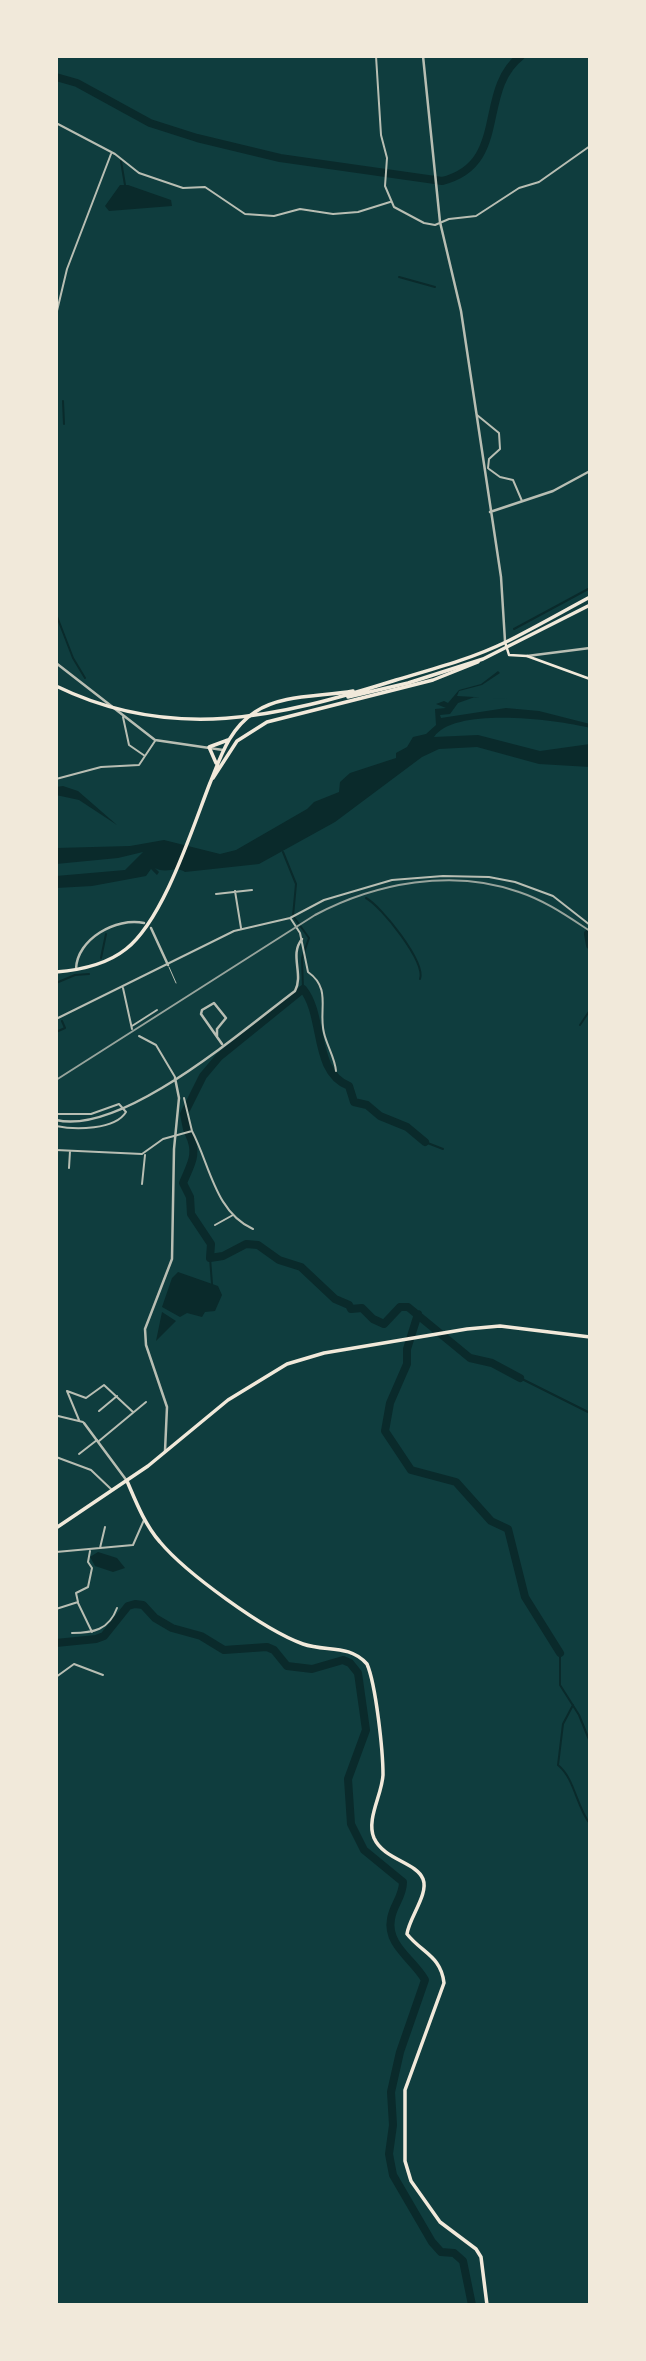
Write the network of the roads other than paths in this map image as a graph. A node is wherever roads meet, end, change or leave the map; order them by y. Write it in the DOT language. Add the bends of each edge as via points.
graph roads {
  1 [pos="376,56"];
  2 [pos="423,56"];
  3 [pos="56,123"];
  4 [pos="590,146"];
  5 [pos="112,152"];
  6 [pos="391,202"];
  7 [pos="440,222"];
  8 [pos="56,315"];
  9 [pos="476,414"];
  10 [pos="486,469"];
  11 [pos="590,471"];
  12 [pos="523,501"];
  13 [pos="490,512"];
  14 [pos="590,597"];
  15 [pos="590,605"];
  16 [pos="505,642"];
  17 [pos="590,648"];
  18 [pos="506,649"];
  19 [pos="527,656"];
  20 [pos="483,659"];
  21 [pos="56,663"];
  22 [pos="590,679"];
  23 [pos="56,686"];
  24 [pos="379,686"];
  25 [pos="346,697"];
  26 [pos="123,717"];
  27 [pos="229,739"];
  28 [pos="155,740"];
  29 [pos="237,741"];
  30 [pos="209,747"];
  31 [pos="223,750"];
  32 [pos="145,757"];
  33 [pos="220,760"];
  34 [pos="56,779"];
  35 [pos="210,782"];
  36 [pos="252,890"];
  37 [pos="235,891"];
  38 [pos="216,894"];
  39 [pos="292,918"];
  40 [pos="144,923"];
  41 [pos="590,925"];
  42 [pos="151,928"];
  43 [pos="241,929"];
  44 [pos="302,939"];
  45 [pos="168,965"];
  46 [pos="76,969"];
  47 [pos="56,972"];
  48 [pos="176,983"];
  49 [pos="122,987"];
  50 [pos="157,1010"];
  51 [pos="56,1020"];
  52 [pos="206,1022"];
  53 [pos="219,1026"];
  54 [pos="217,1035"];
  55 [pos="139,1036"];
  56 [pos="222,1045"];
  57 [pos="336,1071"];
  58 [pos="175,1078"];
  59 [pos="184,1098"];
  60 [pos="124,1109"];
  61 [pos="56,1114"];
  62 [pos="56,1120"];
  63 [pos="56,1126"];
  64 [pos="192,1131"];
  65 [pos="175,1135"];
  66 [pos="56,1150"];
  67 [pos="70,1150"];
  68 [pos="145,1153"];
  69 [pos="69,1168"];
  70 [pos="142,1184"];
  71 [pos="233,1216"];
  72 [pos="215,1225"];
  73 [pos="253,1229"];
  74 [pos="590,1337"];
  75 [pos="118,1395"];
  76 [pos="146,1402"];
  77 [pos="99,1411"];
  78 [pos="133,1412"];
  79 [pos="56,1416"];
  80 [pos="79,1420"];
  81 [pos="84,1423"];
  82 [pos="57,1439"];
  83 [pos="97,1441"];
  84 [pos="56,1447"];
  85 [pos="165,1451"];
  86 [pos="79,1454"];
  87 [pos="56,1457"];
  88 [pos="127,1481"];
  89 [pos="113,1490"];
  90 [pos="145,1519"];
  91 [pos="105,1527"];
  92 [pos="56,1528"];
  93 [pos="99,1549"];
  94 [pos="90,1550"];
  95 [pos="56,1552"];
  96 [pos="78,1602"];
  97 [pos="117,1608"];
  98 [pos="56,1609"];
  99 [pos="72,1633"];
  100 [pos="93,1633"];
  101 [pos="103,1675"];
  102 [pos="56,1677"];
  103 [pos="487,2305"];
  1 -- 6 [label="street" via="385,181"];
  2 -- 7 [label="street"];
  3 -- 5 [label="street"];
  4 -- 7 [label="street" via="539,182 519,188 476,216"];
  5 -- 6 [label="street" via="139,173 183,188 211,190 245,215 274,216 300,209 333,215"];
  5 -- 8 [label="street" via="67,269"];
  6 -- 7 [label="street" via="424,223"];
  7 -- 9 [label="street" via="461,311"];
  9 -- 10 [label="street"];
  9 -- 10 [label="street" via="499,433 500,449"];
  10 -- 12 [label="street" via="513,480"];
  10 -- 13 [label="street"];
  11 -- 12 [label="street"];
  12 -- 13 [label="street"];
  13 -- 16 [label="street"];
  14 -- 16 [label="main road"];
  15 -- 18 [label="main road"];
  16 -- 18 [label="main road"];
  16 -- 24 [label="main road"];
  17 -- 19 [label="street"];
  18 -- 19 [label="main road" via="513,657"];
  18 -- 20 [label="main road"];
  19 -- 22 [label="main road"];
  20 -- 25 [label="main road"];
  20 -- 29 [label="main road" via="433,680 267,722"];
  21 -- 26 [label="street"];
  23 -- 25 [label="main road" via="118,710 207,721"];
  24 -- 25 [label="main road"];
  24 -- 27 [label="main road" via="271,704 241,723"];
  26 -- 28 [label="street"];
  26 -- 32 [label="street" via="129,745"];
  27 -- 30 [label="main road"];
  27 -- 31 [label="main road"];
  28 -- 30 [label="street"];
  28 -- 32 [label="street"];
  29 -- 31 [label="main road"];
  29 -- 33 [label="main road"];
  30 -- 31 [label="street"];
  30 -- 33 [label="main road"];
  31 -- 33 [label="main road"];
  32 -- 34 [label="street" via="139,765 101,767"];
  33 -- 35 [label="main road"];
  33 -- 35 [label="main road"];
  35 -- 46 [label="main road" via="149,923 126,949"];
  36 -- 37 [label="street"];
  37 -- 38 [label="street"];
  37 -- 43 [label="street"];
  39 -- 41 [label="street" via="324,900 392,880 463,876 489,877 543,891"];
  39 -- 43 [label="street"];
  39 -- 44 [label="street"];
  40 -- 46 [label="street" via="107,927 80,955"];
  42 -- 45 [label="street"];
  43 -- 45 [label="street"];
  44 -- 56 [label="street" via="295,953 295,991"];
  44 -- 57 [label="street" via="309,972 323,989 323,1028"];
  45 -- 48 [label="lane"];
  45 -- 49 [label="street"];
  46 -- 47 [label="main road"];
  49 -- 50 [label="street" via="132,1028"];
  49 -- 51 [label="street"];
  52 -- 53 [label="street"];
  52 -- 53 [label="street" via="202,1010 217,1004 226,1018"];
  52 -- 54 [label="street"];
  53 -- 54 [label="street"];
  54 -- 56 [label="street"];
  55 -- 58 [label="street" via="156,1045"];
  56 -- 58 [label="street"];
  58 -- 60 [label="street"];
  58 -- 65 [label="street" via="179,1098"];
  59 -- 64 [label="street"];
  60 -- 61 [label="street" via="119,1104 91,1114"];
  60 -- 62 [label="street" via="93,1121"];
  60 -- 63 [label="street" via="124,1116 100,1125"];
  64 -- 65 [label="street"];
  64 -- 71 [label="street" via="212,1181"];
  65 -- 68 [label="street"];
  65 -- 85 [label="street" via="173,1259 145,1329 167,1407"];
  66 -- 67 [label="street"];
  67 -- 68 [label="street"];
  67 -- 69 [label="street"];
  68 -- 70 [label="street"];
  71 -- 72 [label="street"];
  71 -- 73 [label="street"];
  74 -- 85 [label="main road" via="500,1326 324,1353 252,1382"];
  75 -- 77 [label="street"];
  75 -- 78 [label="street"];
  75 -- 80 [label="street" via="104,1385 86,1398 67,1391"];
  76 -- 78 [label="street"];
  78 -- 83 [label="street"];
  79 -- 80 [label="street"];
  79 -- 82 [label="street"];
  80 -- 81 [label="street"];
  81 -- 83 [label="street"];
  82 -- 84 [label="street"];
  83 -- 86 [label="street"];
  83 -- 88 [label="street"];
  85 -- 88 [label="main road"];
  87 -- 89 [label="street" via="59,1462 91,1470"];
  88 -- 89 [label="main road"];
  88 -- 90 [label="main road"];
  89 -- 92 [label="main road"];
  90 -- 93 [label="street" via="133,1545"];
  90 -- 103 [label="main road" via="173,1555 229,1600 289,1638 357,1654 367,1664 383,1776 372,1825 374,1838 424,1880 407,1934 432,1954 443,1983 405,2090 404,2161 411,2181 440,2222 481,2257"];
  91 -- 93 [label="street"];
  93 -- 94 [label="street"];
  94 -- 95 [label="street"];
  94 -- 96 [label="street" via="88,1587 76,1593"];
  96 -- 98 [label="street"];
  96 -- 100 [label="street"];
  97 -- 100 [label="street" via="111,1620"];
  99 -- 100 [label="street"];
  101 -- 102 [label="street" via="74,1664"];
}
